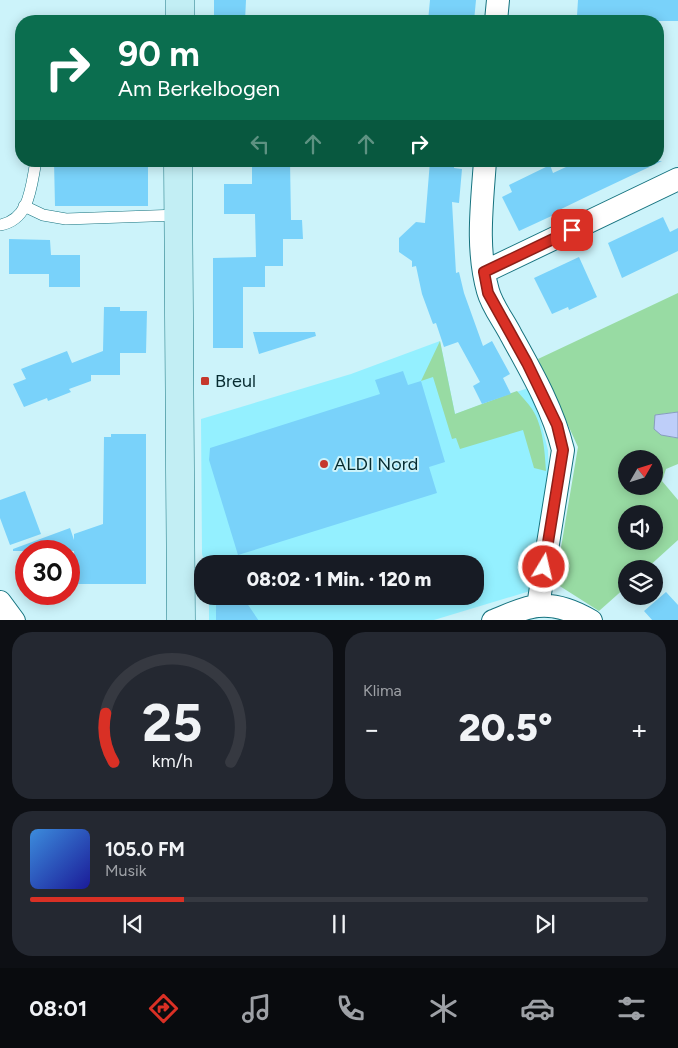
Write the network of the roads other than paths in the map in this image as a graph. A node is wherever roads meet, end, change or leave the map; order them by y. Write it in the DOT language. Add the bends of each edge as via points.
graph roads {
  1 [pos="180,0"];
  2 [pos="498,0"];
  3 [pos="180,15"];
  4 [pos="497,15"];
  5 [pos="35,167"];
  6 [pos="178,167"];
  7 [pos="484,167"];
  8 [pos="678,179"];
  9 [pos="24,206"];
  10 [pos="179,215"];
  11 [pos="0,225"];
  12 [pos="484,272"];
  13 [pos="0,602"];
  14 [pos="538,606"];
  15 [pos="14,620"];
  16 [pos="181,620"];
  17 [pos="493,620"];
  18 [pos="591,620"];
  1 -- 3 [label="main road"];
  2 -- 4 [label="street"];
  5 -- 9 [label="lane"];
  6 -- 10 [label="main road"];
  7 -- 12 [label="street" via="479,232"];
  8 -- 12 [label="street"];
  9 -- 10 [label="lane" via="43,215 66,218"];
  9 -- 11 [label="lane" via="21,215 8,224"];
  10 -- 16 [label="main road"];
  12 -- 14 [label="street" via="488,293 557,425 563,450"];
  13 -- 15 [label="street"];
  14 -- 17 [label="street"];
  14 -- 18 [label="street" via="557,607"];
}
